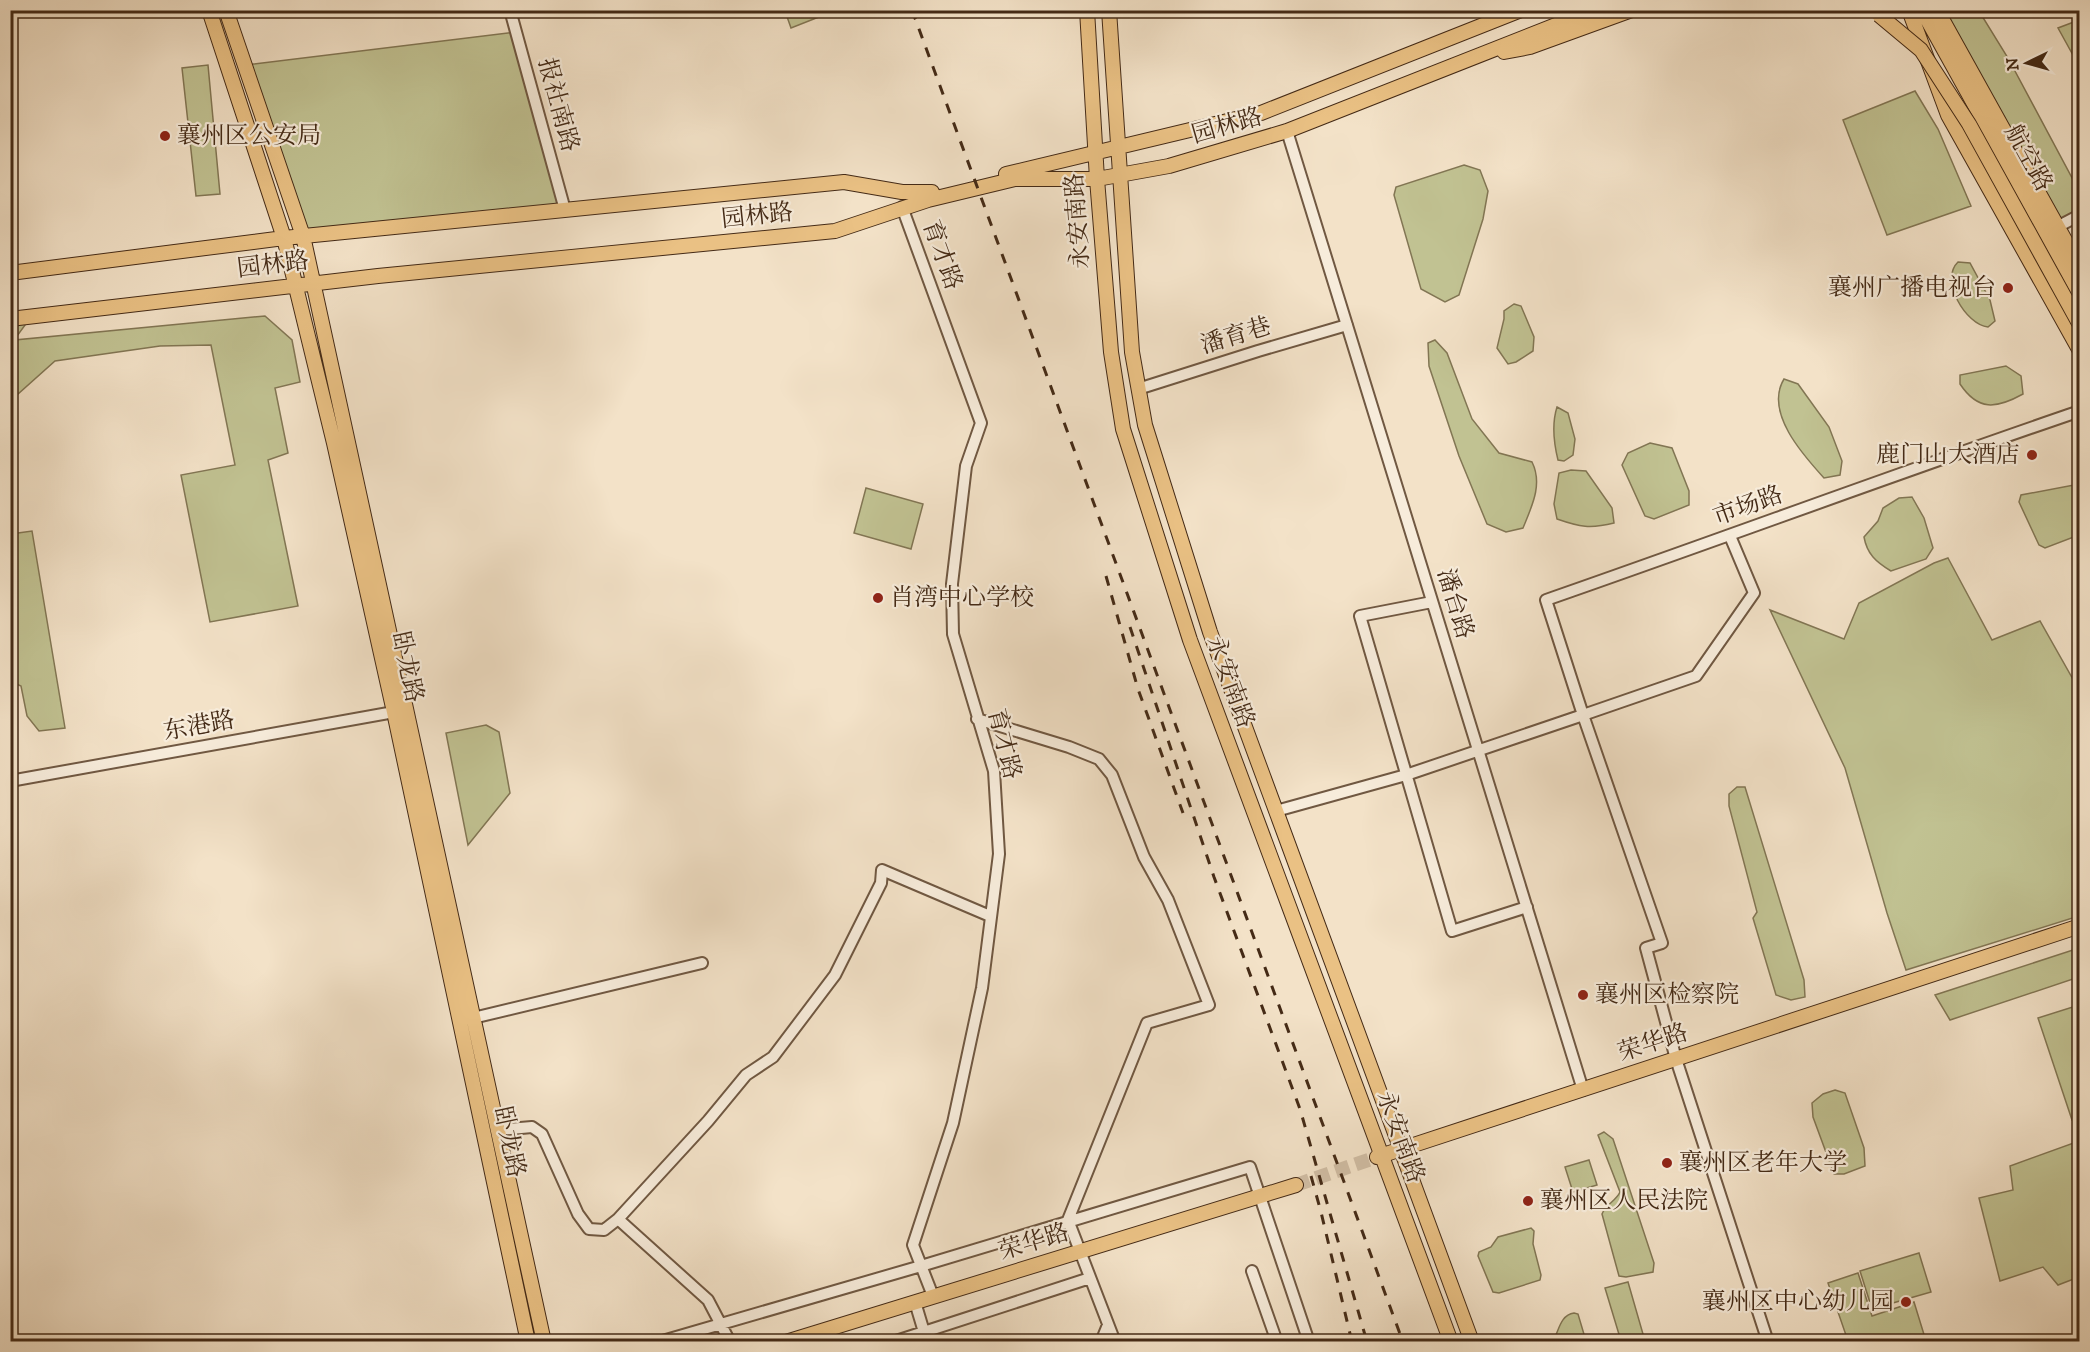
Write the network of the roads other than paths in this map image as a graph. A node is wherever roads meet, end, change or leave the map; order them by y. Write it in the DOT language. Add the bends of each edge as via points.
graph roads {
  1 [pos="209,10"];
  2 [pos="226,10"];
  3 [pos="510,10"];
  4 [pos="1087,10"];
  5 [pos="1109,10"];
  6 [pos="1499,10"];
  7 [pos="1521,10"];
  8 [pos="1594,10"];
  9 [pos="1632,10"];
  10 [pos="1872,10"];
  11 [pos="1909,10"];
  12 [pos="1922,10"];
  13 [pos="1937,10"];
  14 [pos="1477,28"];
  15 [pos="1484,54"];
  16 [pos="1287,131"];
  17 [pos="1119,149"];
  18 [pos="1096,152"];
  19 [pos="1119,175"];
  20 [pos="1097,179"];
  21 [pos="902,207"];
  22 [pos="565,210"];
  23 [pos="2079,215"];
  24 [pos="2057,227"];
  25 [pos="303,236"];
  26 [pos="284,238"];
  27 [pos="2079,267"];
  28 [pos="10,273"];
  29 [pos="314,283"];
  30 [pos="296,285"];
  31 [pos="2079,295"];
  32 [pos="10,319"];
  33 [pos="1347,325"];
  34 [pos="2079,325"];
  35 [pos="2079,351"];
  36 [pos="1138,389"];
  37 [pos="2079,411"];
  38 [pos="1730,536"];
  39 [pos="1432,602"];
  40 [pos="394,712"];
  41 [pos="1583,716"];
  42 [pos="977,719"];
  43 [pos="1478,752"];
  44 [pos="1406,775"];
  45 [pos="10,781"];
  46 [pos="1276,811"];
  47 [pos="1527,907"];
  48 [pos="990,916"];
  49 [pos="2079,926"];
  50 [pos="702,963"];
  51 [pos="473,1018"];
  52 [pos="1676,1059"];
  53 [pos="1583,1090"];
  54 [pos="498,1130"];
  55 [pos="1402,1149"];
  56 [pos="1380,1156"];
  57 [pos="1296,1185"];
  58 [pos="1259,1196"];
  59 [pos="618,1220"];
  60 [pos="1068,1220"];
  61 [pos="1080,1251"];
  62 [pos="921,1266"];
  63 [pos="1252,1271"];
  64 [pos="1090,1278"];
  65 [pos="933,1296"];
  66 [pos="915,1302"];
  67 [pos="720,1323"];
  68 [pos="1108,1325"];
  69 [pos="926,1337"];
  70 [pos="528,1341"];
  71 [pos="544,1341"];
  72 [pos="659,1341"];
  73 [pos="730,1341"];
  74 [pos="786,1341"];
  75 [pos="893,1341"];
  76 [pos="1101,1341"];
  77 [pos="1114,1341"];
  78 [pos="1277,1341"];
  79 [pos="1309,1341"];
  80 [pos="1451,1341"];
  81 [pos="1472,1341"];
  82 [pos="1768,1341"];
  1 -- 26 [label="main road, 卧龙路"];
  2 -- 25 [label="main road, 卧龙路"];
  3 -- 22 [label="street, 报社南路"];
  4 -- 18 [label="main road, 永安南路"];
  5 -- 17 [label="main road, 永安南路"];
  6 -- 14 [label="main road, 园林路"];
  7 -- 14 [label="main road, 园林路"];
  8 -- 15 [label="main road, 园林路"];
  9 -- 15 [label="main road, 园林路" via="1530,47"];
  10 -- 34 [label="main road, bridge" via="1922,50 1969,124"];
  11 -- 35 [label="main road" via="1948,115"];
  12 -- 31 [label="main road, 航空路"];
  13 -- 24 [label="main road, 航空路"];
  14 -- 17 [label="main road, 园林路" via="1261,113"];
  15 -- 16 [label="main road, 园林路"];
  16 -- 19 [label="main road, 园林路" via="1169,166"];
  16 -- 33 [label="street, 潘台路"];
  17 -- 18 [label="main road, 园林路"];
  17 -- 19 [label="main road, 永安南路"];
  18 -- 20 [label="main road, 永安南路"];
  18 -- 22 [label="main road, 园林路" via="927,193 844,182"];
  19 -- 20 [label="main road, 园林路"];
  19 -- 36 [label="main road, 永安南路"];
  20 -- 21 [label="main road, 园林路" via="1015,179"];
  20 -- 56 [label="main road, 永安南路" via="1111,352 1123,429 1190,640"];
  21 -- 29 [label="main road, 园林路" via="835,231"];
  21 -- 42 [label="street, 育才路" via="981,423 966,466 952,584 953,634"];
  22 -- 25 [label="main road, 园林路"];
  23 -- 24 [label="street"];
  24 -- 27 [label="main road, 航空路"];
  25 -- 26 [label="main road, 园林路"];
  25 -- 29 [label="main road, 卧龙路"];
  26 -- 28 [label="main road, 园林路"];
  26 -- 30 [label="main road, 卧龙路"];
  29 -- 30 [label="main road, 园林路"];
  29 -- 51 [label="main road, 卧龙路"];
  30 -- 32 [label="main road, 园林路"];
  30 -- 40 [label="main road, 卧龙路"];
  33 -- 36 [label="street, 潘育巷"];
  33 -- 39 [label="street, 潘台路"];
  36 -- 46 [label="main road, 永安南路" via="1145,425 1210,632"];
  37 -- 38 [label="street, 市场路"];
  38 -- 41 [label="street" via="1754,593 1696,676"];
  38 -- 41 [label="street, 市场路" via="1546,600"];
  39 -- 43 [label="street, 潘台路"];
  39 -- 44 [label="street" via="1360,615"];
  40 -- 45 [label="street, 东港路"];
  40 -- 70 [label="main road, 卧龙路"];
  41 -- 43 [label="street"];
  41 -- 52 [label="street" via="1662,943 1646,948"];
  42 -- 48 [label="street, 育才路" via="994,771 999,854"];
  42 -- 60 [label="street" via="1099,759 1112,775 1144,856 1168,900 1209,1005 1147,1023"];
  43 -- 44 [label="street"];
  43 -- 47 [label="street, 潘台路"];
  44 -- 46 [label="street"];
  44 -- 47 [label="street" via="1452,931"];
  46 -- 55 [label="main road, 永安南路"];
  47 -- 53 [label="street, 潘台路"];
  48 -- 59 [label="street" via="882,870 881,883 835,975 773,1057 747,1075"];
  48 -- 62 [label="street, 育才路" via="982,988 953,1123 913,1245"];
  49 -- 52 [label="main road, 荣华路"];
  50 -- 51 [label="street"];
  51 -- 54 [label="main road, 卧龙路"];
  52 -- 53 [label="main road, 荣华路"];
  52 -- 82 [label="street"];
  53 -- 55 [label="main road, 荣华路"];
  54 -- 59 [label="street" via="532,1126 542,1134 578,1214 589,1229 604,1230"];
  54 -- 71 [label="main road, 卧龙路"];
  55 -- 56 [label="main road, 荣华路"];
  55 -- 81 [label="main road, 永安南路"];
  56 -- 80 [label="main road, 永安南路"];
  57 -- 58 [label="main road, 荣华路"];
  58 -- 60 [label="street" via="1250,1167"];
  58 -- 61 [label="main road, 荣华路"];
  58 -- 79 [label="street"];
  59 -- 67 [label="street" via="708,1300"];
  60 -- 61 [label="street"];
  60 -- 62 [label="street"];
  61 -- 64 [label="street"];
  61 -- 65 [label="main road, 荣华路"];
  62 -- 65 [label="street, 育才路"];
  62 -- 67 [label="street"];
  63 -- 78 [label="street"];
  64 -- 68 [label="street"];
  64 -- 69 [label="street"];
  65 -- 66 [label="main road, 荣华路"];
  66 -- 69 [label="street"];
  66 -- 74 [label="main road, 荣华路"];
  67 -- 72 [label="street"];
  67 -- 73 [label="street"];
  68 -- 76 [label="street"];
  68 -- 77 [label="street"];
  69 -- 75 [label="street"];
}
